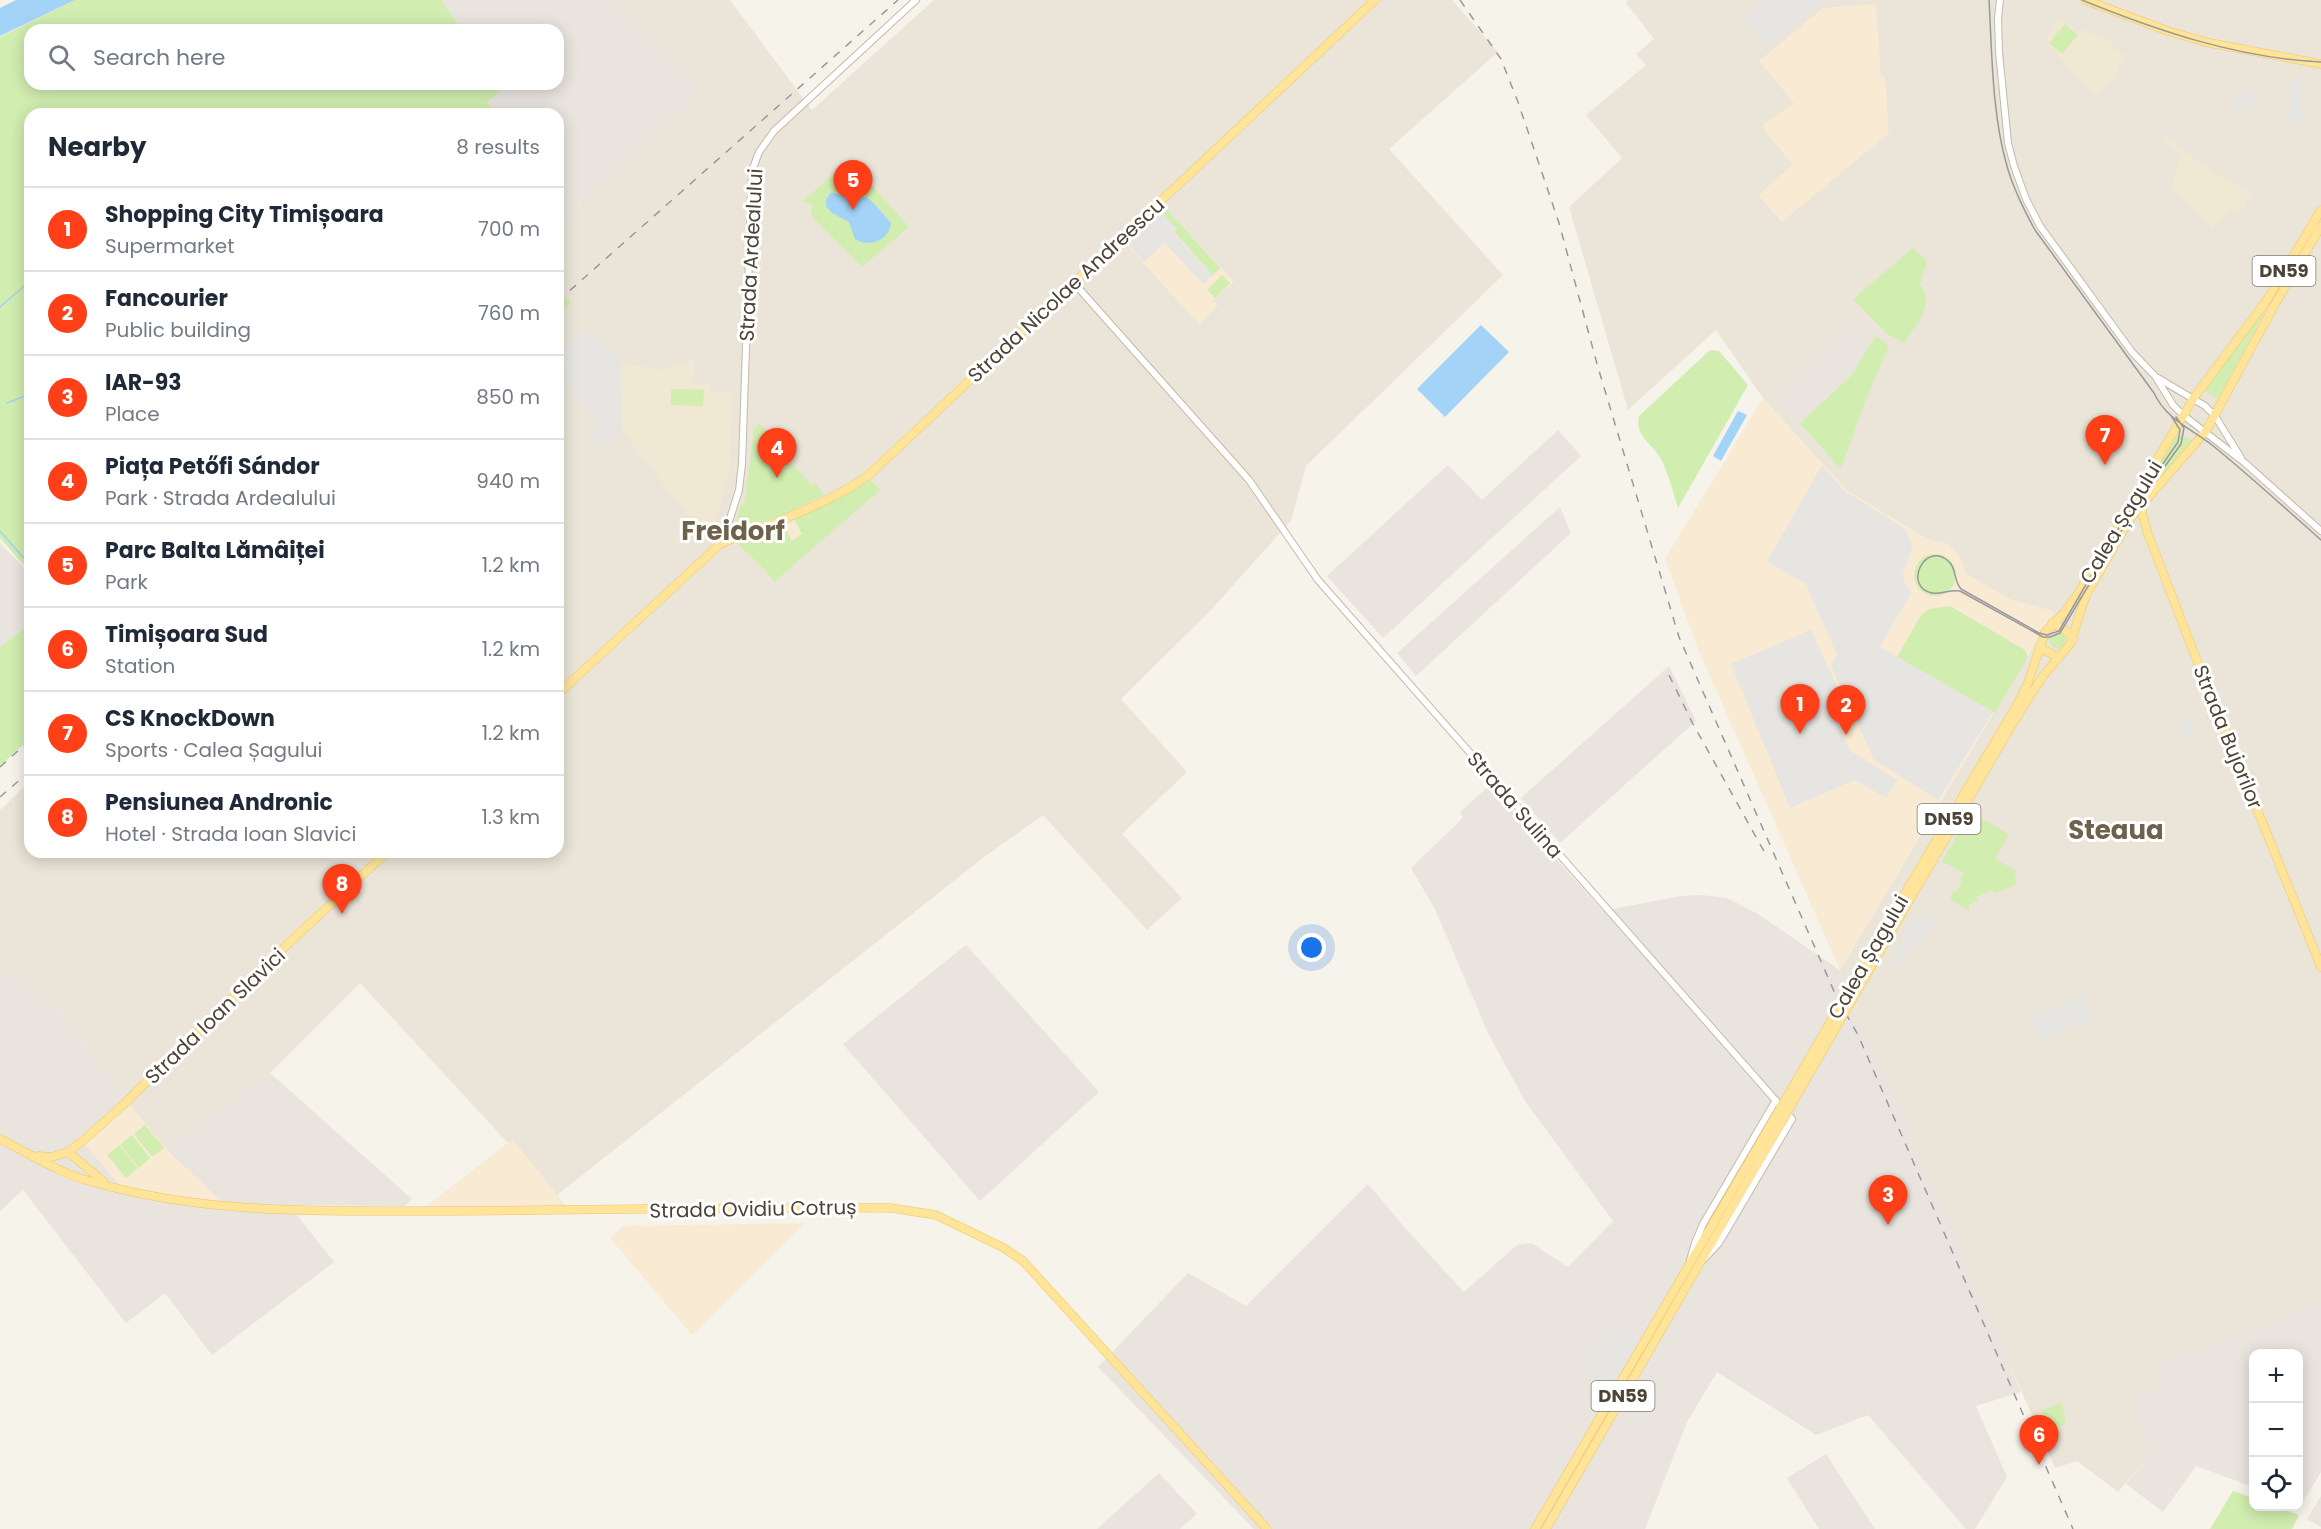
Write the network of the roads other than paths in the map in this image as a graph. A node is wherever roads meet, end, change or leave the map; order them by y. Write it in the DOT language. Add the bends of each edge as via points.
graph roads {
  1 [pos="915,0"];
  2 [pos="1375,0"];
  3 [pos="2000,0"];
  4 [pos="2085,0"];
  5 [pos="2321,62"];
  6 [pos="2321,210"];
  7 [pos="2321,226"];
  8 [pos="1074,283"];
  9 [pos="2155,376"];
  10 [pos="2193,399"];
  11 [pos="2183,415"];
  12 [pos="2215,416"];
  13 [pos="2206,431"];
  14 [pos="2245,463"];
  15 [pos="2142,504"];
  16 [pos="2321,531"];
  17 [pos="729,540"];
  18 [pos="2052,623"];
  19 [pos="2073,639"];
  20 [pos="2039,647"];
  21 [pos="2059,658"];
  22 [pos="564,688"];
  23 [pos="381,858"];
  24 [pos="1913,887"];
  25 [pos="2321,967"];
  26 [pos="1776,1100"];
  27 [pos="1792,1119"];
  28 [pos="1777,1121"];
  29 [pos="0,1139"];
  30 [pos="68,1152"];
  31 [pos="32,1154"];
  32 [pos="110,1186"];
  33 [pos="1700,1262"];
  34 [pos="1689,1265"];
  35 [pos="1267,1529"];
  36 [pos="1535,1529"];
  37 [pos="1546,1529"];
  1 -- 17 [label="street, Strada Ardealului" via="774,131 753,168 742,464 739,490 727,528"];
  2 -- 8 [label="main road, Strada Nicolae Andreescu"];
  3 -- 9 [label="street" via="1999,52 2008,143 2026,199 2040,226 2109,321"];
  4 -- 5 [label="main road" via="2205,42"];
  6 -- 10 [label="main road, DN59" via="2260,309"];
  7 -- 12 [label="main road, DN59"];
  8 -- 17 [label="main road, Strada Nicolae Andreescu" via="859,483"];
  8 -- 26 [label="street, Strada Sulina" via="1249,480 1318,580"];
  9 -- 10 [label="street"];
  9 -- 11 [label="street"];
  10 -- 11 [label="main road, DN59"];
  10 -- 12 [label="street"];
  11 -- 13 [label="street"];
  11 -- 18 [label="main road, Calea Șagului / DN59" via="2079,592"];
  12 -- 13 [label="main road, DN59"];
  12 -- 14 [label="street"];
  13 -- 14 [label="street"];
  13 -- 15 [label="main road, Calea Șagului / DN59"];
  14 -- 16 [label="street"];
  15 -- 19 [label="main road, Calea Șagului / DN59" via="2086,596"];
  15 -- 25 [label="main road, Strada Bujorilor" via="2148,534"];
  17 -- 22 [label="main road" via="712,551"];
  18 -- 19 [label="main road"];
  18 -- 20 [label="main road, Calea Șagului / DN59"];
  19 -- 21 [label="main road, Calea Șagului / DN59"];
  20 -- 21 [label="main road"];
  20 -- 24 [label="main road, Calea Șagului / DN59" via="2018,703"];
  21 -- 24 [label="main road, Calea Șagului / DN59" via="2016,718"];
  23 -- 30 [label="main road, Strada Ioan Slavici" via="124,1104"];
  24 -- 28 [label="main road, Calea Șagului / DN59, bridge"];
  26 -- 27 [label="street, Strada Sulina"];
  26 -- 34 [label="street, Calea Șagului" via="1703,1224"];
  27 -- 33 [label="street, Calea Șagului" via="1719,1243"];
  28 -- 33 [label="main road, Calea Șagului / DN59"];
  28 -- 34 [label="main road, Calea Șagului / DN59"];
  29 -- 31 [label="main road, Strada Ovidiu Cotruș"];
  30 -- 31 [label="main road" via="52,1157"];
  30 -- 32 [label="main road, Strada Ovidiu Cotruș"];
  31 -- 32 [label="main road, Strada Ovidiu Cotruș" via="66,1174"];
  32 -- 35 [label="main road, Strada Ovidiu Cotruș" via="176,1201 257,1209 891,1208 936,1215 1004,1248 1023,1262"];
  33 -- 37 [label="main road, Calea Șagului / DN59"];
  34 -- 36 [label="main road, Calea Șagului / DN59"];
}
